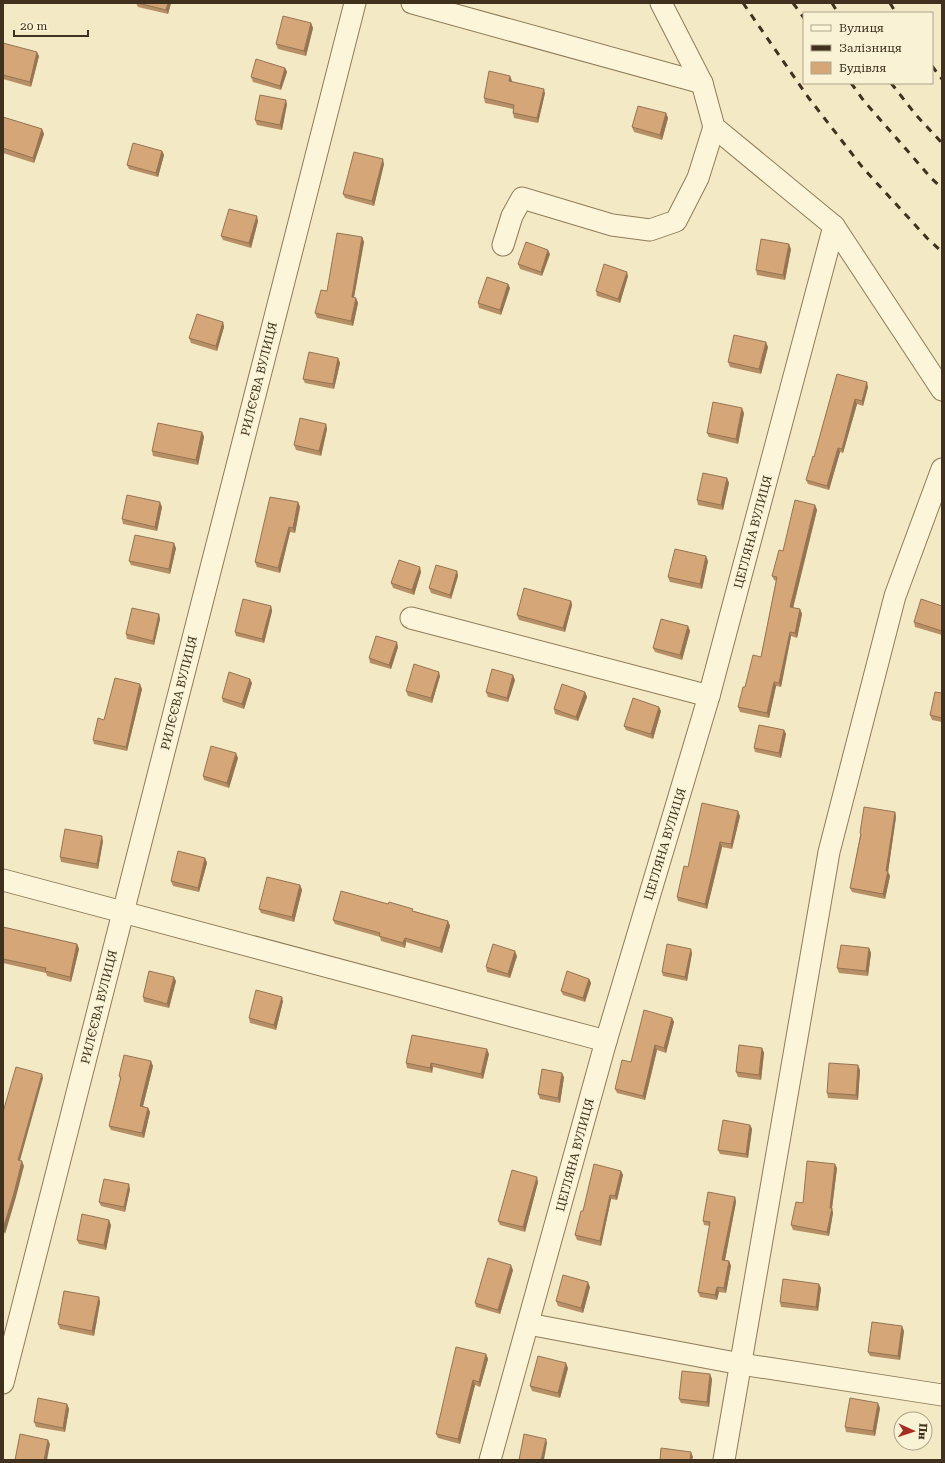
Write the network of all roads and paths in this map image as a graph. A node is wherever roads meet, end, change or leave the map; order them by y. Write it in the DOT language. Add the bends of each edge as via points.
graph roads {
  1 [pos="355,3"];
  2 [pos="412,3"];
  3 [pos="661,3"];
  4 [pos="702,83"];
  5 [pos="714,127"];
  6 [pos="834,226"];
  7 [pos="503,245"];
  8 [pos="942,390"];
  9 [pos="942,469"];
  10 [pos="412,618"];
  11 [pos="710,696"];
  12 [pos="3,880"];
  13 [pos="123,911"];
  14 [pos="606,1041"];
  15 [pos="528,1324"];
  16 [pos="741,1364"];
  17 [pos="3,1383"];
  18 [pos="942,1395"];
  19 [pos="490,1460"];
  20 [pos="724,1460"];
  1 -- 13 [label="street, РИЛЄЄВА ВУЛИЦЯ"];
  2 -- 4 [label="street"];
  3 -- 4 [label="street"];
  4 -- 5 [label="street"];
  5 -- 6 [label="street"];
  5 -- 7 [label="street" via="698,178 676,221 650,230 619,226 522,198 512,216"];
  6 -- 8 [label="street"];
  6 -- 11 [label="street, ЦЕГЛЯНА ВУЛИЦЯ"];
  9 -- 16 [label="street" via="895,596 829,852"];
  10 -- 11 [label="street"];
  11 -- 14 [label="street, ЦЕГЛЯНА ВУЛИЦЯ"];
  12 -- 13 [label="street"];
  13 -- 14 [label="street"];
  13 -- 17 [label="street, РИЛЄЄВА ВУЛИЦЯ"];
  14 -- 15 [label="street, ЦЕГЛЯНА ВУЛИЦЯ"];
  15 -- 16 [label="street"];
  15 -- 19 [label="street, ЦЕГЛЯНА ВУЛИЦЯ"];
  16 -- 18 [label="street"];
  16 -- 20 [label="street"];
}
